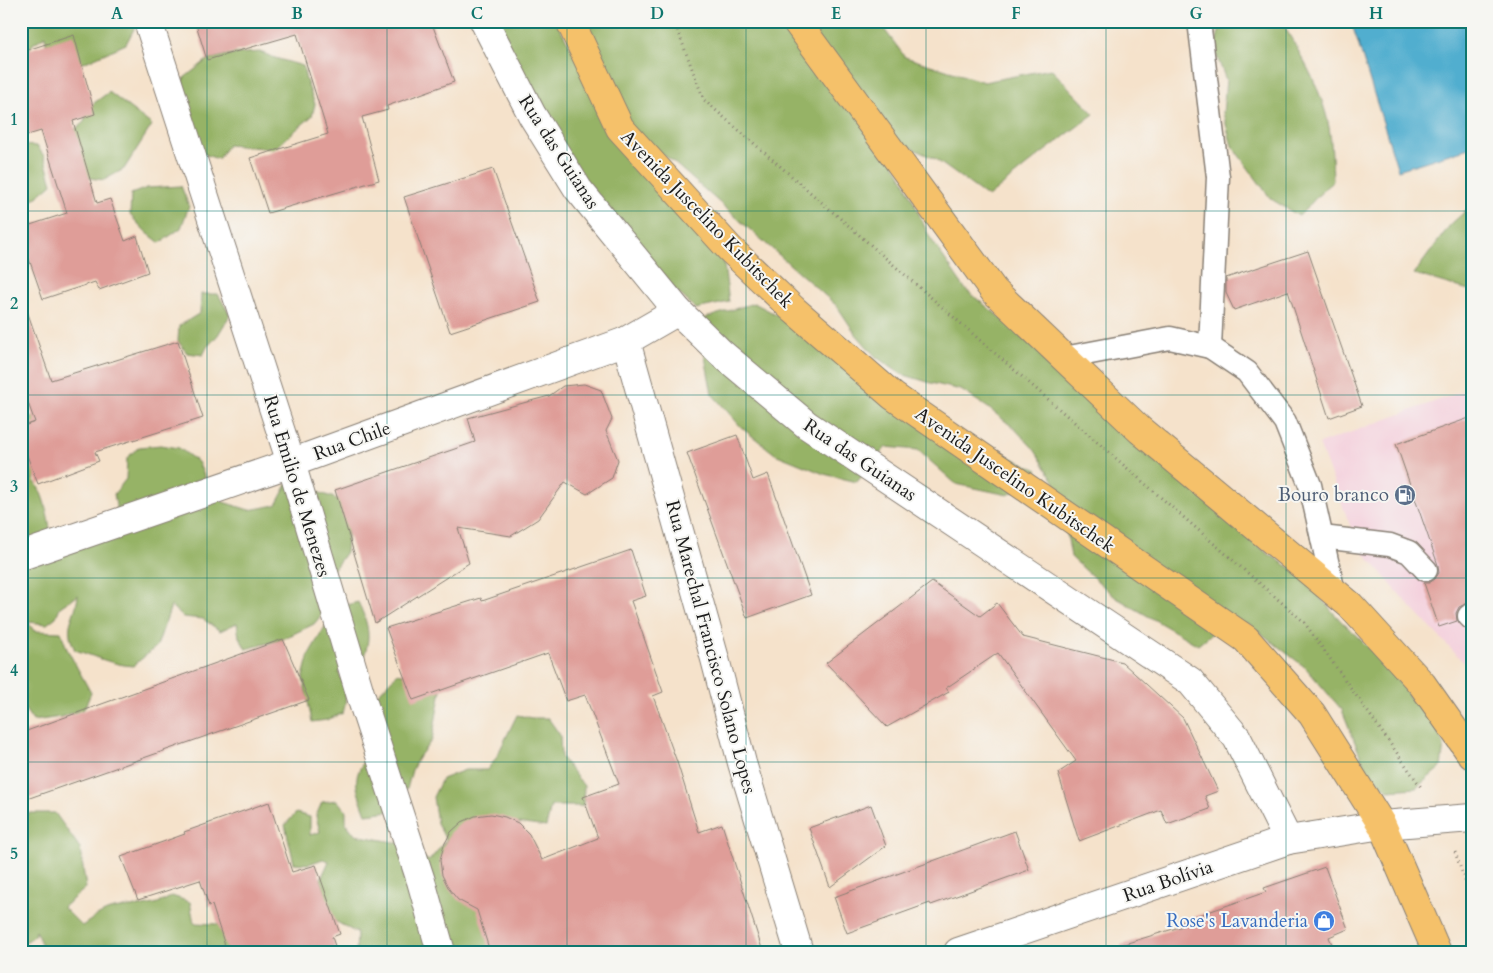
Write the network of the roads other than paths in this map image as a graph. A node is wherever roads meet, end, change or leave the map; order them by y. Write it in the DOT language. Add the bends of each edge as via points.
graph roads {
  1 [pos="148,21"];
  2 [pos="484,21"];
  3 [pos="570,21"];
  4 [pos="796,21"];
  5 [pos="1199,21"];
  6 [pos="678,311"];
  7 [pos="626,341"];
  8 [pos="1210,347"];
  9 [pos="1064,358"];
  10 [pos="291,463"];
  11 [pos="1322,537"];
  12 [pos="21,556"];
  13 [pos="1426,570"];
  14 [pos="1334,592"];
  15 [pos="1472,755"];
  16 [pos="1472,818"];
  17 [pos="1382,825"];
  18 [pos="1288,840"];
  19 [pos="441,952"];
  20 [pos="799,952"];
  21 [pos="958,952"];
  22 [pos="1437,952"];
  1 -- 10 [label="street, Rua Emilio de Menezes"];
  2 -- 6 [label="street, Rua das Guianas" via="532,115 578,189"];
  3 -- 17 [label="main road, Avenida Juscelino Kubitschek" via="620,128 729,248 893,396 1246,639 1312,714"];
  4 -- 9 [label="main road" via="994,291"];
  5 -- 8 [label="lane" via="1218,177"];
  6 -- 7 [label="street, Rua Chile"];
  6 -- 18 [label="street, Rua das Guianas" via="720,353 807,425 1190,681 1237,738"];
  7 -- 10 [label="street, Rua Chile"];
  7 -- 20 [label="street, Rua Marechal Francisco Solano Lopes" via="742,763"];
  8 -- 9 [label="lane" via="1170,338"];
  8 -- 11 [label="lane" via="1247,372 1285,422 1310,485"];
  9 -- 14 [label="main road" via="1140,430"];
  10 -- 12 [label="street, Rua Chile"];
  10 -- 19 [label="street, Rua Emilio de Menezes"];
  11 -- 13 [label="lane" via="1390,545 1409,552"];
  11 -- 14 [label="lane"];
  14 -- 15 [label="main road" via="1350,605 1422,684"];
  16 -- 17 [label="street, Rua Bolívia"];
  17 -- 18 [label="street, Rua Bolívia"];
  17 -- 22 [label="main road, Avenida Juscelino Kubitschek"];
  18 -- 21 [label="street, Rua Bolívia"];
}
